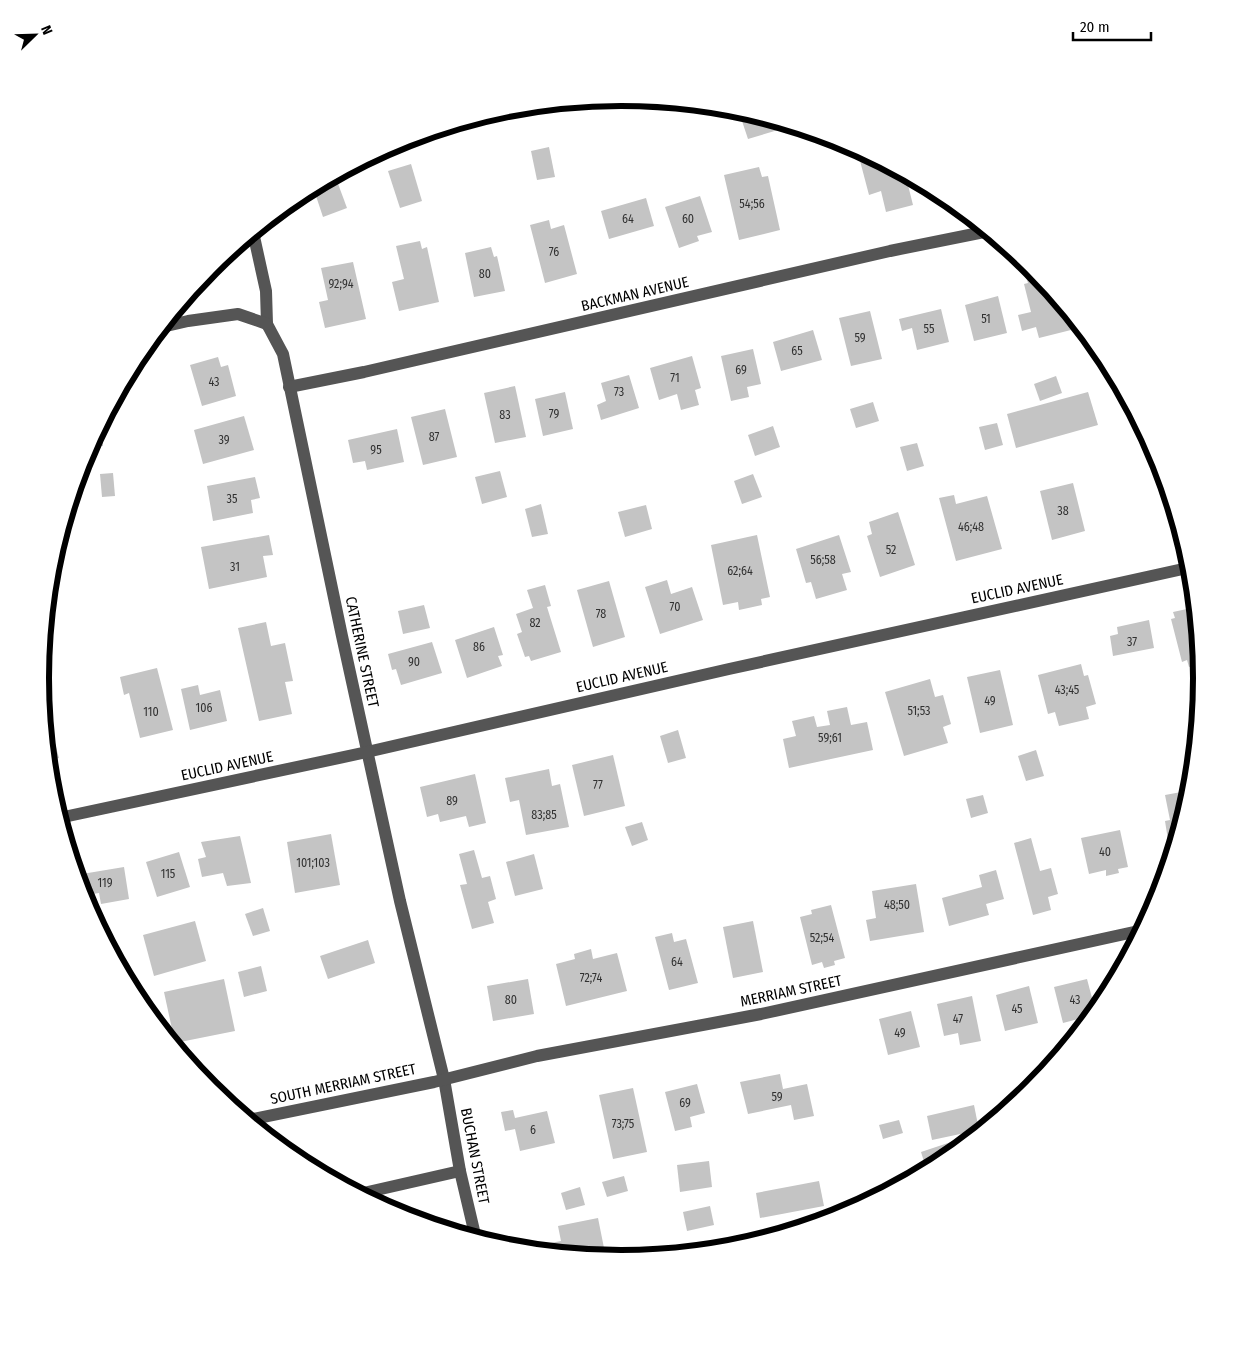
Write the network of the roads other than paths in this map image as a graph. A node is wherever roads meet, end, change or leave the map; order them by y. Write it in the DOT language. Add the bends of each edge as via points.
graph roads {
  1 [pos="980,233"];
  2 [pos="255,239"];
  3 [pos="266,324"];
  4 [pos="171,325"];
  5 [pos="289,387"];
  6 [pos="1183,569"];
  7 [pos="367,752"];
  8 [pos="66,817"];
  9 [pos="1135,932"];
  10 [pos="444,1079"];
  11 [pos="255,1118"];
  12 [pos="460,1171"];
  13 [pos="368,1192"];
  14 [pos="474,1232"];
  1 -- 5 [label="street, BACKMAN AVENUE"];
  2 -- 3 [label="street, CATHERINE STREET" via="266,291"];
  3 -- 4 [label="street" via="238,314"];
  3 -- 5 [label="street, CATHERINE STREET" via="283,354"];
  5 -- 7 [label="street, CATHERINE STREET"];
  6 -- 7 [label="street, EUCLID AVENUE"];
  7 -- 8 [label="street, EUCLID AVENUE"];
  7 -- 10 [label="street, CATHERINE STREET"];
  9 -- 10 [label="street, MERRIAM STREET" via="761,1014 537,1056"];
  10 -- 11 [label="street, SOUTH MERRIAM STREET"];
  10 -- 12 [label="street, BUCHAN STREET"];
  12 -- 13 [label="street"];
  12 -- 14 [label="street, BUCHAN STREET"];
}
